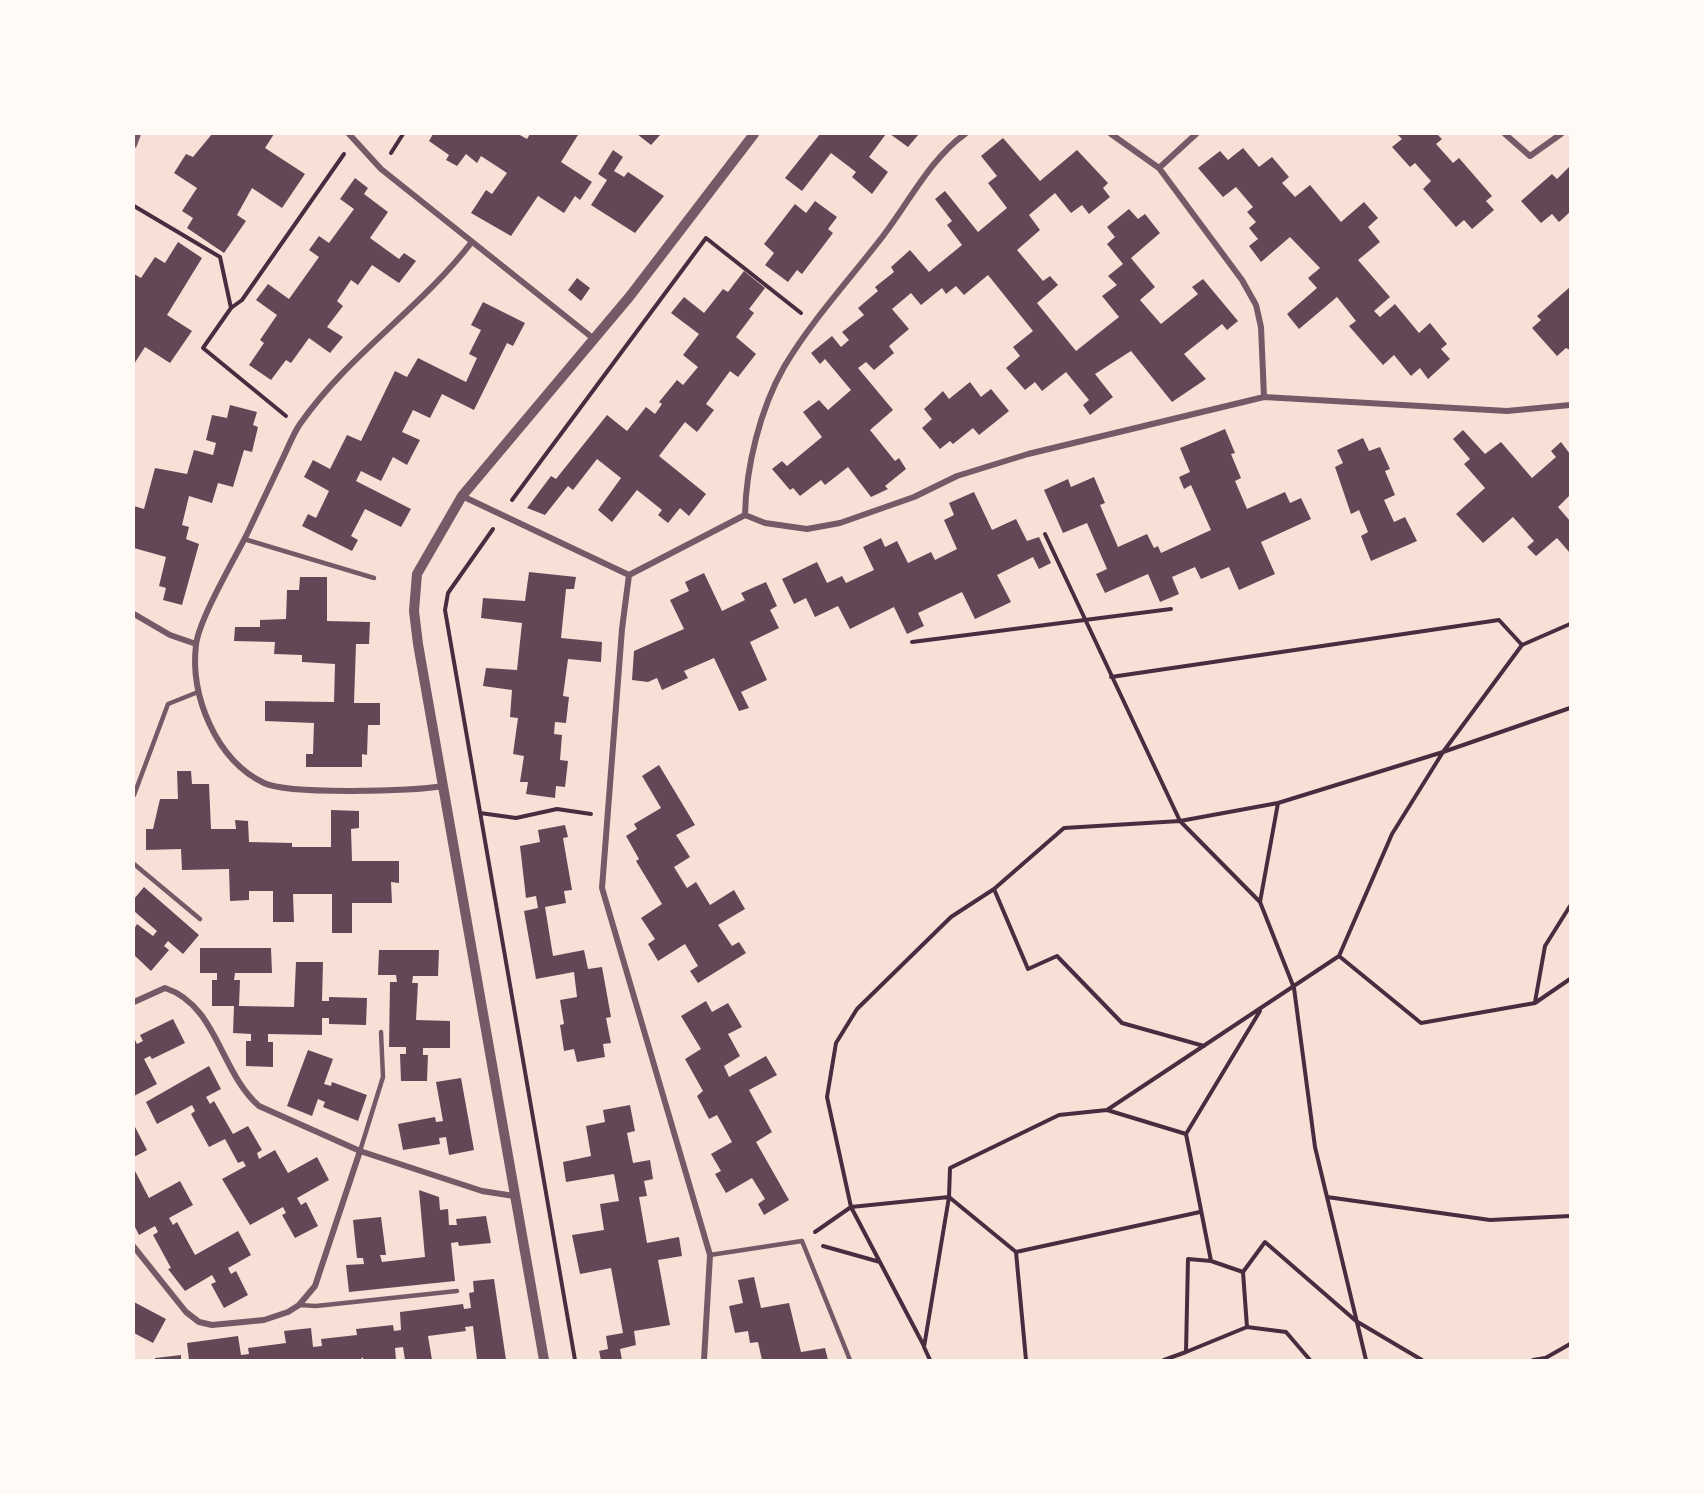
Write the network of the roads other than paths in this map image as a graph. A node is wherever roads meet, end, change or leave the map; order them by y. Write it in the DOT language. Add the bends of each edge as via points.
graph roads {
  1 [pos="138,134"];
  2 [pos="349,134"];
  3 [pos="754,134"];
  4 [pos="965,134"];
  5 [pos="1111,134"];
  6 [pos="1196,134"];
  7 [pos="1505,134"];
  8 [pos="1561,134"];
  9 [pos="134,145"];
  10 [pos="1159,168"];
  11 [pos="471,243"];
  12 [pos="595,339"];
  13 [pos="1264,396"];
  14 [pos="1570,405"];
  15 [pos="462,496"];
  16 [pos="745,515"];
  17 [pos="244,539"];
  18 [pos="629,575"];
  19 [pos="374,578"];
  20 [pos="134,614"];
  21 [pos="196,644"];
  22 [pos="198,692"];
  23 [pos="445,785"];
  24 [pos="134,795"];
  25 [pos="134,864"];
  26 [pos="200,919"];
  27 [pos="134,1002"];
  28 [pos="381,1032"];
  29 [pos="360,1151"];
  30 [pos="514,1196"];
  31 [pos="134,1247"];
  32 [pos="710,1255"];
  33 [pos="457,1291"];
  34 [pos="299,1305"];
  35 [pos="544,1360"];
  36 [pos="705,1360"];
  37 [pos="850,1360"];
  1 -- 9 [label="street"];
  2 -- 11 [label="street" via="381,169"];
  3 -- 12 [label="street"];
  4 -- 16 [label="street" via="949,145 783,368 764,416 746,487"];
  5 -- 10 [label="street"];
  6 -- 10 [label="street"];
  7 -- 8 [label="street" via="1530,156"];
  10 -- 13 [label="street" via="1242,280 1256,305 1262,327"];
  11 -- 12 [label="street"];
  11 -- 17 [label="street" via="449,272 331,383 298,426"];
  12 -- 15 [label="street"];
  13 -- 14 [label="street" via="1507,411"];
  13 -- 16 [label="street" via="1010,459 840,523 807,529 765,523"];
  15 -- 18 [label="street"];
  15 -- 23 [label="street" via="417,574 414,611"];
  16 -- 18 [label="street"];
  17 -- 19 [label="lane"];
  17 -- 21 [label="street"];
  18 -- 32 [label="street" via="602,888"];
  20 -- 21 [label="street" via="170,635"];
  21 -- 22 [label="street"];
  22 -- 23 [label="street" via="217,740 241,768 265,784 286,789 410,790"];
  22 -- 24 [label="lane" via="168,704"];
  23 -- 30 [label="street"];
  25 -- 26 [label="lane"];
  27 -- 29 [label="street" via="165,988 182,993 197,1006 246,1094 266,1109"];
  28 -- 29 [label="lane" via="383,1077"];
  29 -- 30 [label="street" via="482,1191"];
  29 -- 34 [label="street" via="315,1286"];
  30 -- 35 [label="street"];
  31 -- 34 [label="street" via="186,1312 199,1322 212,1325 264,1320"];
  32 -- 36 [label="street"];
  32 -- 37 [label="lane" via="802,1241"];
  33 -- 34 [label="lane"];
}
